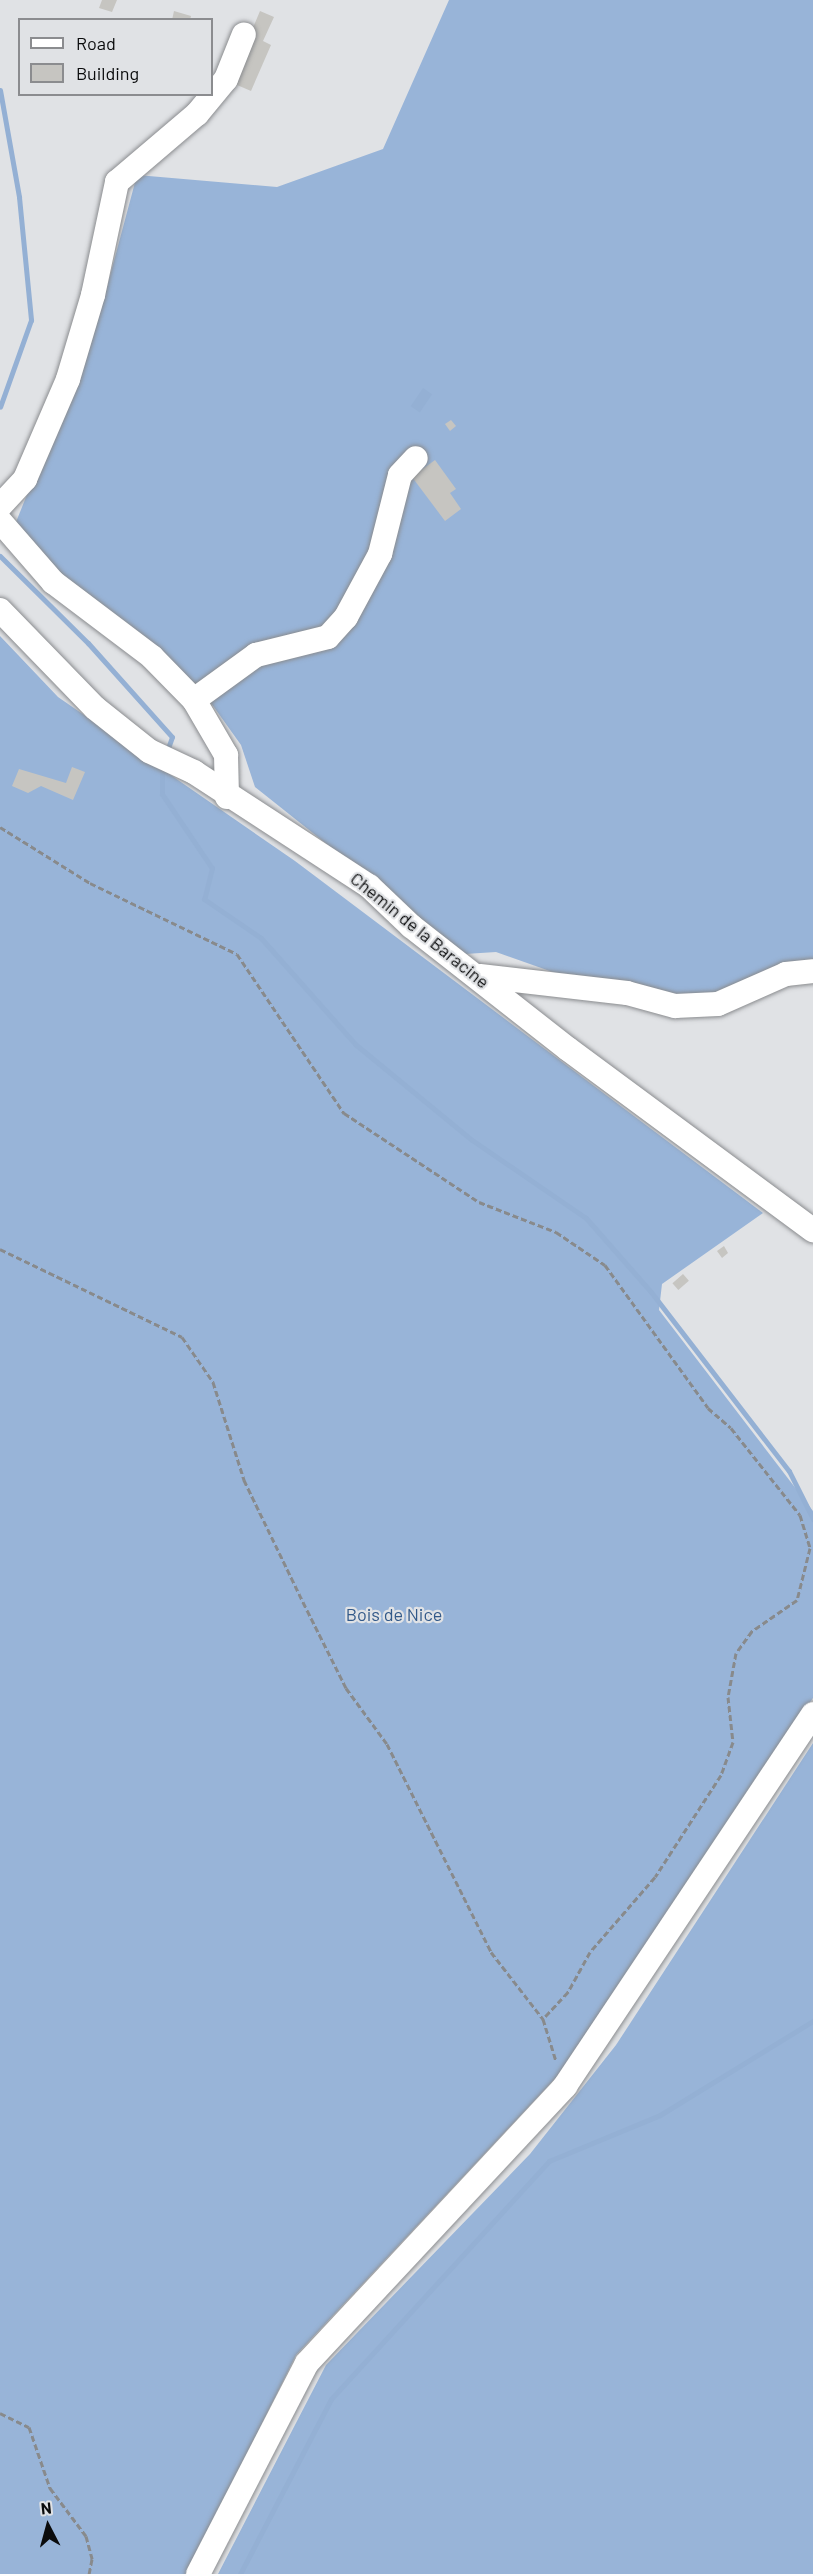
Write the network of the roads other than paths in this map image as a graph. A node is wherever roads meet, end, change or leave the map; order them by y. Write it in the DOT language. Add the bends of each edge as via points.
graph roads {
  1 [pos="244,33"];
  2 [pos="213,95"];
  3 [pos="212,96"];
  4 [pos="416,458"];
  5 [pos="0,506"];
  6 [pos="0,521"];
  7 [pos="0,610"];
  8 [pos="194,700"];
  9 [pos="227,797"];
  10 [pos="813,971"];
  11 [pos="477,976"];
  12 [pos="813,1230"];
  13 [pos="813,1714"];
  14 [pos="198,2574"];
  1 -- 2 [label="street" via="226,80"];
  3 -- 5 [label="street" via="117,182 93,295 68,379 25,479"];
  4 -- 8 [label="street" via="400,475 381,554 346,617 328,637 256,655"];
  6 -- 8 [label="street" via="53,582 152,657"];
  7 -- 9 [label="street, Chemin de la Baracine" via="96,708 148,751 194,772"];
  8 -- 9 [label="street" via="226,755"];
  9 -- 11 [label="street, Chemin de la Baracine" via="369,886 411,926"];
  10 -- 11 [label="street" via="786,974 718,1004 675,1006 627,993"];
  11 -- 12 [label="street, Chemin de la Baracine"];
  13 -- 14 [label="street" via="565,2086 307,2363"];
}
